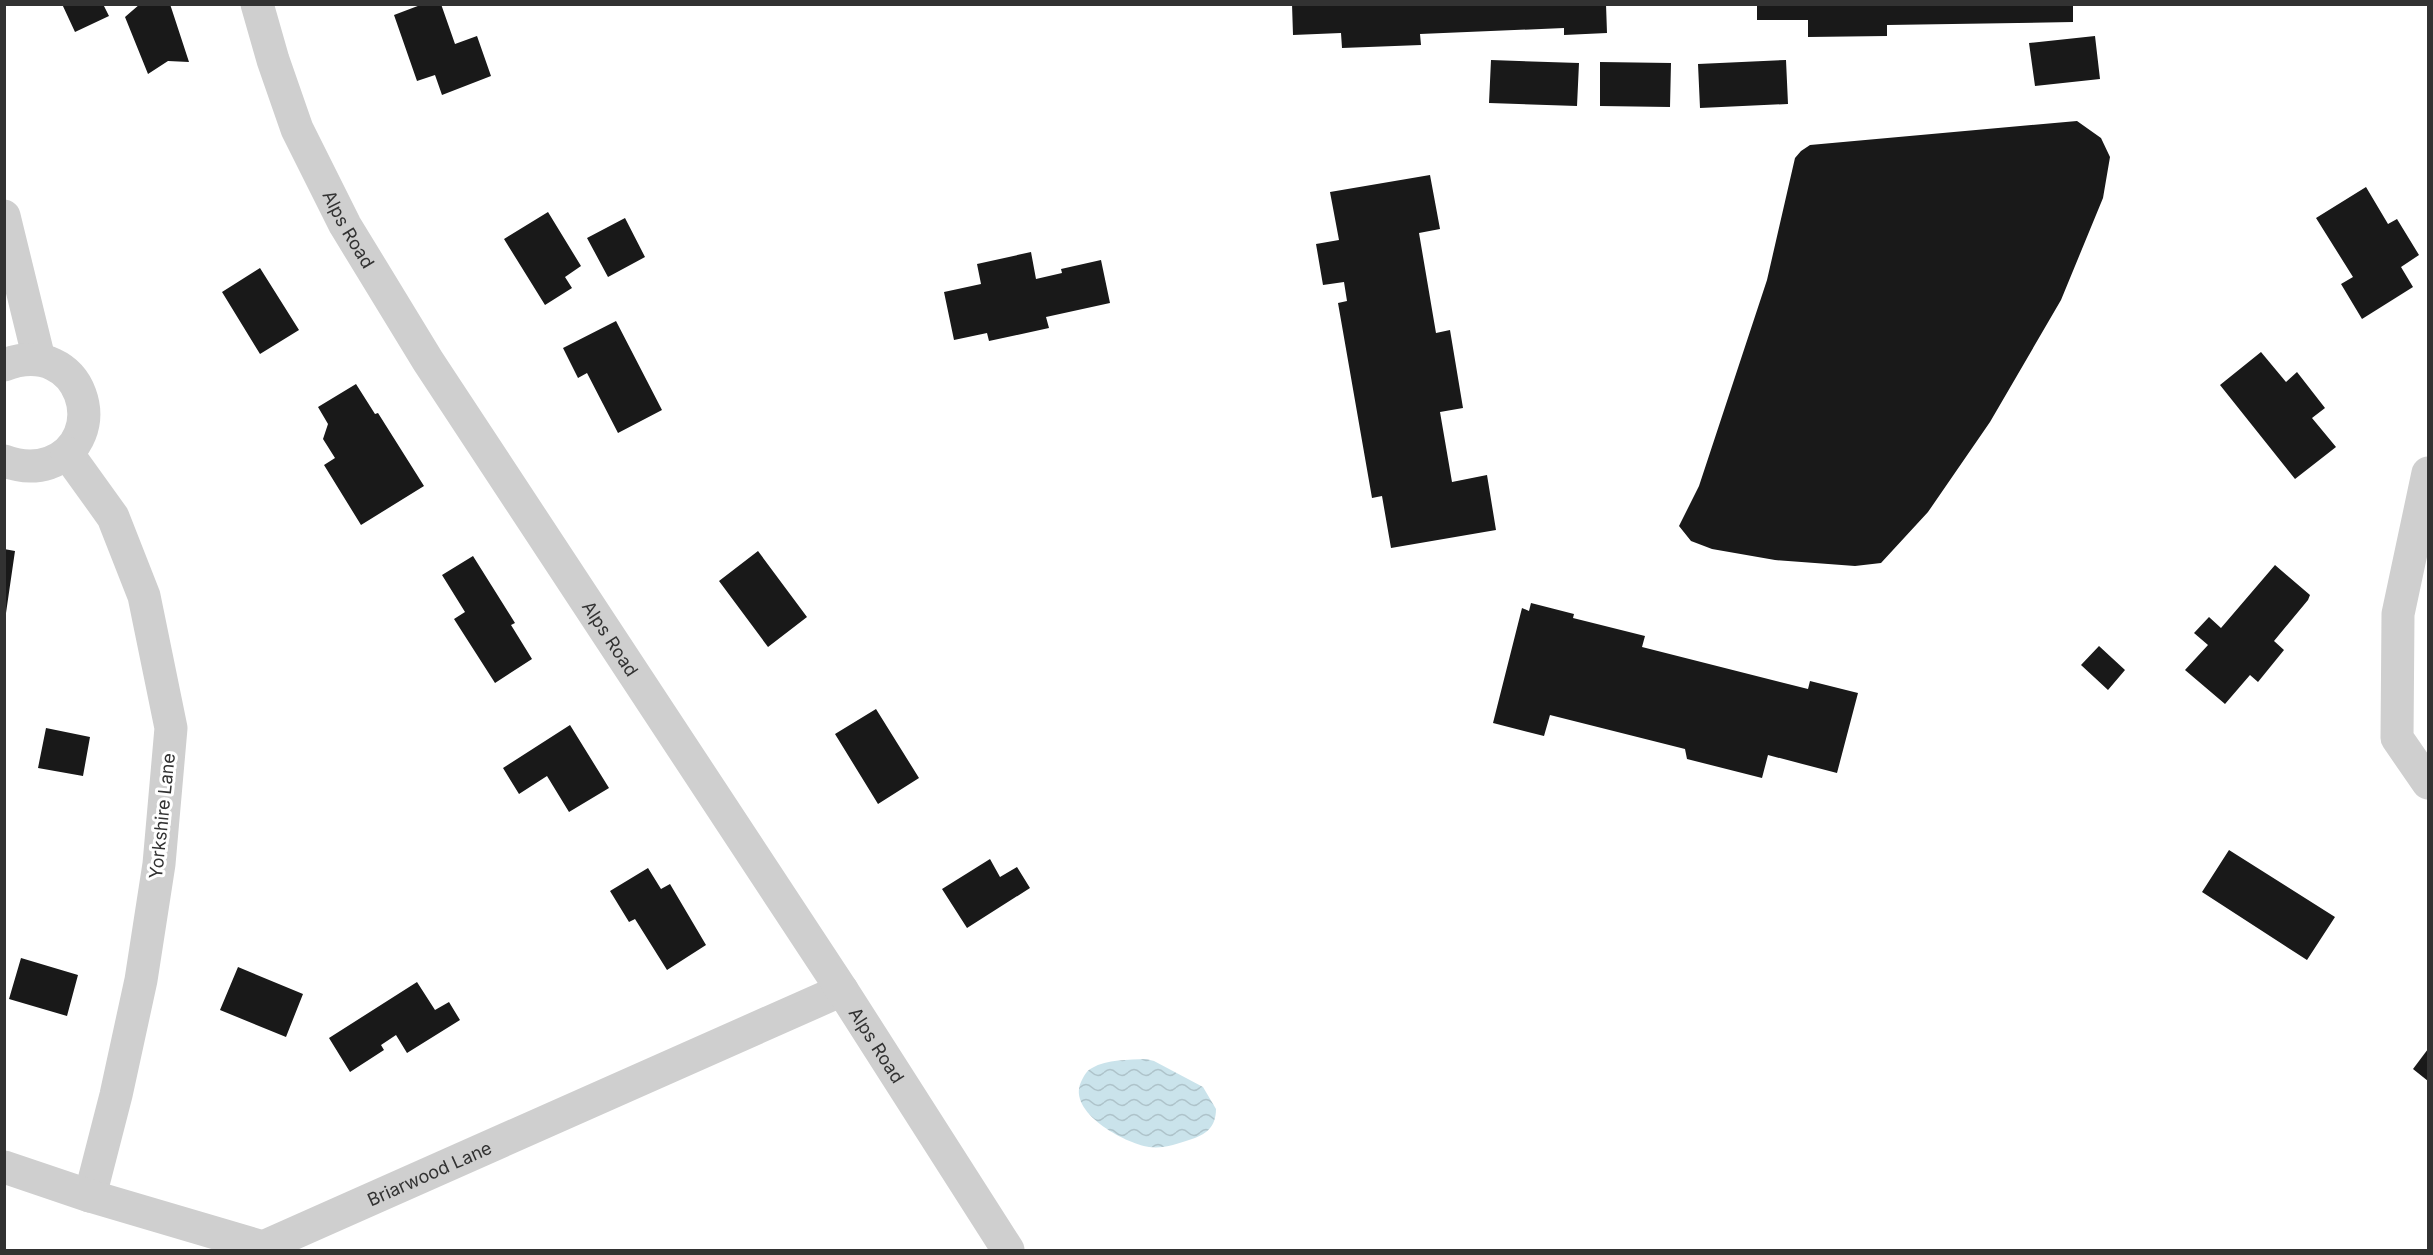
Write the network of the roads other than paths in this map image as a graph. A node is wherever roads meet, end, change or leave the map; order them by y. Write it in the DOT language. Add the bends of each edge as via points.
graph roads {
  1 [pos="258,4"];
  2 [pos="4,216"];
  3 [pos="39,359"];
  4 [pos="4,365"];
  5 [pos="67,453"];
  6 [pos="4,461"];
  7 [pos="2428,473"];
  8 [pos="2428,783"];
  9 [pos="842,990"];
  10 [pos="4,1167"];
  11 [pos="90,1196"];
  12 [pos="263,1249"];
  13 [pos="1008,1251"];
  1 -- 9 [label="street, Alps Road" via="297,129 345,225 435,370"];
  2 -- 3 [label="street"];
  3 -- 4 [label="street" via="21,359"];
  3 -- 5 [label="street" via="69,374 84,405 77,439"];
  5 -- 6 [label="street" via="38,467"];
  5 -- 11 [label="street, Yorkshire Lane" via="113,517 144,596 171,728 159,864 141,980"];
  7 -- 8 [label="street" via="2398,614 2397,738"];
  9 -- 12 [label="street, Briarwood Lane"];
  9 -- 13 [label="street, Alps Road"];
  10 -- 11 [label="street, Briarwood Lane"];
  11 -- 12 [label="street, Briarwood Lane"];
}
